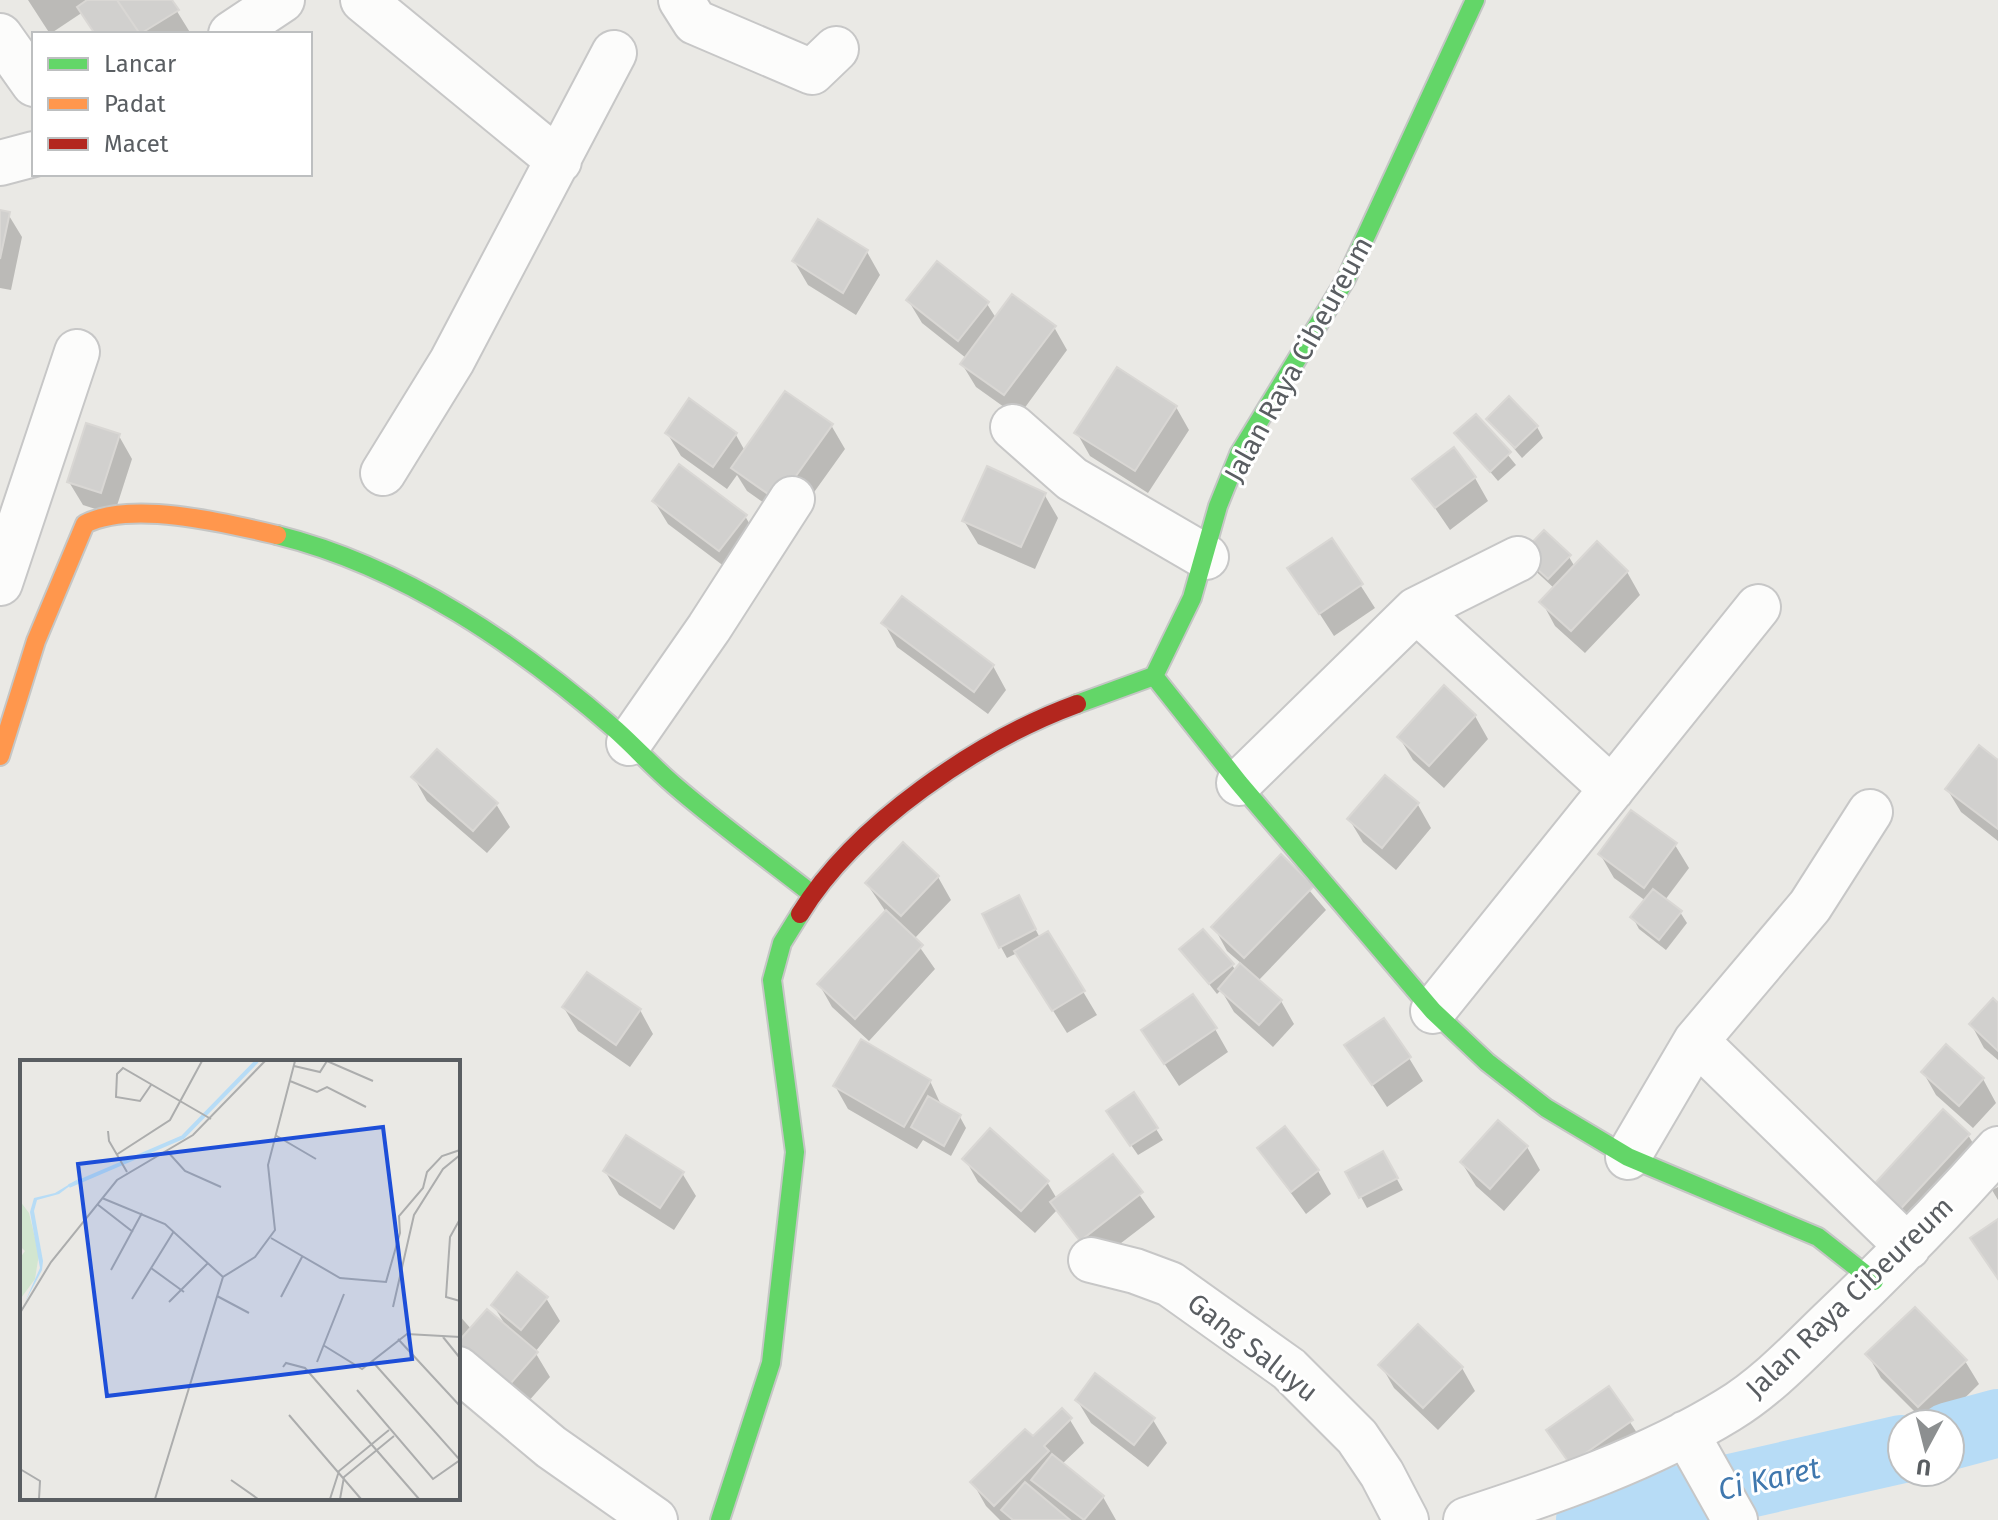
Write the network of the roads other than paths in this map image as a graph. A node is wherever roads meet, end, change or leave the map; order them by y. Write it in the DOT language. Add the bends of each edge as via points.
graph roads {
  1 [pos="363,0"];
  2 [pos="681,0"];
  3 [pos="1475,0"];
  4 [pos="0,36"];
  5 [pos="836,49"];
  6 [pos="614,53"];
  7 [pos="32,81"];
  8 [pos="32,155"];
  9 [pos="559,161"];
  10 [pos="0,163"];
  11 [pos="77,352"];
  12 [pos="1013,427"];
  13 [pos="383,473"];
  14 [pos="792,499"];
  15 [pos="1206,557"];
  16 [pos="1518,559"];
  17 [pos="0,583"];
  18 [pos="1758,607"];
  19 [pos="1416,610"];
  20 [pos="1154,676"];
  21 [pos="629,743"];
  22 [pos="0,756"];
  23 [pos="1239,783"];
  24 [pos="1612,789"];
  25 [pos="1870,812"];
  26 [pos="812,894"];
  27 [pos="1433,1011"];
  28 [pos="1696,1041"];
  29 [pos="1998,1149"];
  30 [pos="1628,1157"];
  31 [pos="1908,1247"];
  32 [pos="1091,1260"];
  33 [pos="1874,1281"];
  34 [pos="460,1371"];
  35 [pos="1686,1433"];
  36 [pos="1725,1502"];
  37 [pos="655,1520"];
  38 [pos="720,1520"];
  39 [pos="1406,1520"];
  40 [pos="1466,1520"];
  1 -- 9 [label="street"];
  2 -- 5 [label="street" via="695,22 812,72"];
  3 -- 15 [label="street, Jalan Raya Cibeureum" via="1346,279 1239,454 1218,506"];
  4 -- 7 [label="street"];
  6 -- 9 [label="street"];
  8 -- 10 [label="street"];
  9 -- 13 [label="street" via="452,361"];
  11 -- 17 [label="street"];
  12 -- 15 [label="street" via="1072,479"];
  14 -- 21 [label="street"];
  15 -- 20 [label="street, Jalan Raya Cibeureum" via="1175,638"];
  16 -- 19 [label="street"];
  18 -- 24 [label="street"];
  19 -- 23 [label="street"];
  19 -- 24 [label="street"];
  20 -- 23 [label="street"];
  20 -- 26 [label="street" via="1063,709 930,784 869,833"];
  21 -- 22 [label="street" via="533,663 395,576 339,552 227,522 129,514 102,515 85,524 36,641"];
  21 -- 26 [label="street"];
  23 -- 27 [label="street"];
  24 -- 27 [label="street"];
  25 -- 28 [label="street" via="1819,895"];
  26 -- 38 [label="street" via="782,943 772,980 795,1152 771,1363"];
  27 -- 30 [label="street" via="1546,1108"];
  28 -- 30 [label="street"];
  28 -- 31 [label="street"];
  29 -- 31 [label="street, Jalan Raya Cibeureum"];
  30 -- 33 [label="street" via="1818,1237"];
  31 -- 33 [label="street, Jalan Raya Cibeureum"];
  32 -- 39 [label="street, Gang Saluyu" via="1170,1284 1289,1369 1357,1437"];
  33 -- 35 [label="street, Jalan Raya Cibeureum" via="1761,1385 1731,1409"];
  34 -- 37 [label="street" via="551,1447"];
  35 -- 36 [label="street"];
  35 -- 40 [label="street, Jalan Raya Cibeureum" via="1580,1480"];
}
